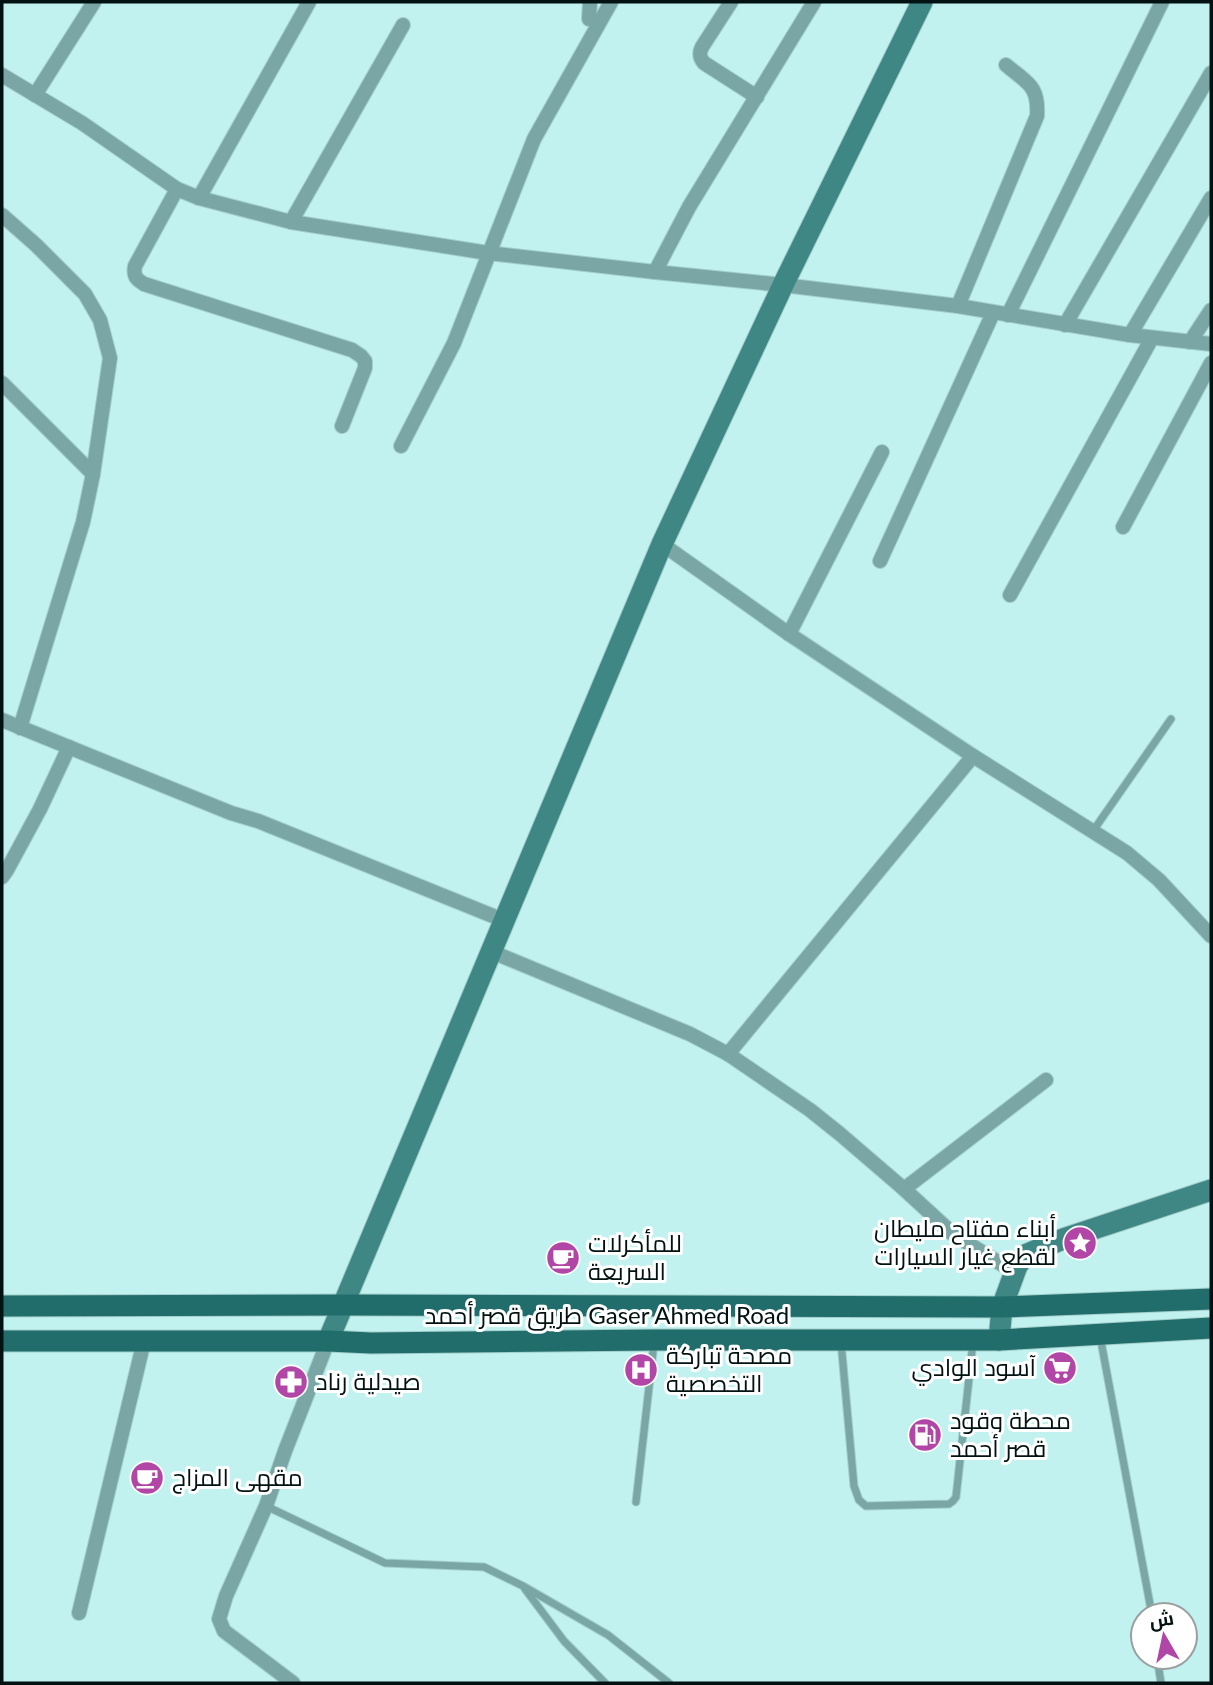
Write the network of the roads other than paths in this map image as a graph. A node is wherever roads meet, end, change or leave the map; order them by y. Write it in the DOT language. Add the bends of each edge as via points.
graph roads {
  1 [pos="94,2"];
  2 [pos="309,2"];
  3 [pos="590,2"];
  4 [pos="611,2"];
  5 [pos="732,2"];
  6 [pos="814,2"];
  7 [pos="922,2"];
  8 [pos="1162,2"];
  9 [pos="589,19"];
  10 [pos="403,24"];
  11 [pos="1006,65"];
  12 [pos="1211,73"];
  13 [pos="2,75"];
  14 [pos="35,95"];
  15 [pos="757,97"];
  16 [pos="177,189"];
  17 [pos="199,198"];
  18 [pos="1211,198"];
  19 [pos="2,215"];
  20 [pos="291,222"];
  21 [pos="488,253"];
  22 [pos="655,272"];
  23 [pos="783,285"];
  24 [pos="958,306"];
  25 [pos="1211,310"];
  26 [pos="1001,314"];
  27 [pos="1065,325"];
  28 [pos="1130,335"];
  29 [pos="1152,338"];
  30 [pos="1190,342"];
  31 [pos="1211,344"];
  32 [pos="1211,363"];
  33 [pos="2,383"];
  34 [pos="342,426"];
  35 [pos="401,446"];
  36 [pos="882,452"];
  37 [pos="93,474"];
  38 [pos="1123,527"];
  39 [pos="662,544"];
  40 [pos="880,561"];
  41 [pos="1010,594"];
  42 [pos="789,634"];
  43 [pos="1171,719"];
  44 [pos="2,720"];
  45 [pos="20,728"];
  46 [pos="69,747"];
  47 [pos="973,755"];
  48 [pos="1093,831"];
  49 [pos="2,877"];
  50 [pos="503,920"];
  51 [pos="1211,936"];
  52 [pos="490,951"];
  53 [pos="728,1054"];
  54 [pos="1046,1080"];
  55 [pos="904,1189"];
  56 [pos="1211,1190"];
  57 [pos="1014,1272"];
  58 [pos="1211,1298"];
  59 [pos="344,1305"];
  60 [pos="2,1306"];
  61 [pos="1002,1307"];
  62 [pos="1211,1328"];
  63 [pos="1100,1336"];
  64 [pos="654,1340"];
  65 [pos="999,1340"];
  66 [pos="2,1341"];
  67 [pos="144,1341"];
  68 [pos="328,1341"];
  69 [pos="841,1341"];
  70 [pos="973,1341"];
  71 [pos="636,1502"];
  72 [pos="266,1506"];
  73 [pos="523,1586"];
  74 [pos="1149,1601"];
  75 [pos="79,1613"];
  76 [pos="293,1683"];
  77 [pos="605,1683"];
  78 [pos="669,1683"];
  1 -- 14 [label="street"];
  2 -- 17 [label="street"];
  3 -- 9 [label="street"];
  4 -- 21 [label="street" via="534,139"];
  5 -- 15 [label="street" via="699,53 704,63"];
  6 -- 15 [label="street"];
  7 -- 23 [label="street"];
  8 -- 26 [label="street"];
  10 -- 20 [label="street"];
  11 -- 24 [label="street" via="1033,88 1037,116"];
  12 -- 27 [label="street"];
  13 -- 14 [label="street"];
  14 -- 16 [label="street"];
  15 -- 22 [label="street"];
  16 -- 17 [label="street"];
  16 -- 34 [label="street" via="135,266 136,279 361,356 365,368"];
  17 -- 20 [label="street"];
  18 -- 28 [label="street"];
  19 -- 37 [label="street" via="85,294 100,320 110,358"];
  20 -- 21 [label="street"];
  21 -- 22 [label="street"];
  21 -- 35 [label="street" via="454,342"];
  22 -- 23 [label="street"];
  23 -- 24 [label="street"];
  23 -- 39 [label="street"];
  24 -- 26 [label="street"];
  25 -- 30 [label="street"];
  26 -- 27 [label="street"];
  26 -- 40 [label="street"];
  27 -- 28 [label="street"];
  28 -- 29 [label="street"];
  29 -- 30 [label="street"];
  29 -- 41 [label="street"];
  30 -- 31 [label="street"];
  32 -- 38 [label="street"];
  33 -- 37 [label="street"];
  36 -- 42 [label="street"];
  37 -- 45 [label="street" via="83,522"];
  39 -- 42 [label="street"];
  39 -- 50 [label="street"];
  42 -- 47 [label="street"];
  43 -- 48 [label="lane"];
  44 -- 45 [label="street"];
  45 -- 46 [label="street"];
  46 -- 49 [label="street"];
  46 -- 50 [label="street"];
  47 -- 48 [label="street"];
  47 -- 53 [label="street"];
  48 -- 51 [label="street" via="1159,880"];
  50 -- 52 [label="street"];
  52 -- 53 [label="street"];
  52 -- 59 [label="street"];
  53 -- 55 [label="street" via="810,1110"];
  54 -- 55 [label="street"];
  55 -- 57 [label="street" via="953,1234"];
  56 -- 57 [label="street" via="1050,1244 1025,1255"];
  57 -- 61 [label="street"];
  58 -- 61 [label="main road, طريق قصر أحمد Gaser Ahmed Road"];
  59 -- 60 [label="main road, طريق قصر أحمد Gaser Ahmed Road"];
  59 -- 61 [label="main road, طريق قصر أحمد Gaser Ahmed Road"];
  59 -- 68 [label="street"];
  61 -- 65 [label="street"];
  62 -- 63 [label="main road, طريق قصر أحمد Gaser Ahmed Road"];
  63 -- 65 [label="main road, طريق قصر أحمد Gaser Ahmed Road"];
  63 -- 74 [label="lane"];
  64 -- 68 [label="main road, طريق قصر أحمد Gaser Ahmed Road"];
  64 -- 69 [label="main road, طريق قصر أحمد Gaser Ahmed Road"];
  64 -- 71 [label="lane"];
  65 -- 70 [label="main road, طريق قصر أحمد Gaser Ahmed Road"];
  66 -- 67 [label="main road, طريق قصر أحمد Gaser Ahmed Road"];
  67 -- 68 [label="main road, طريق قصر أحمد Gaser Ahmed Road"];
  67 -- 75 [label="street"];
  68 -- 72 [label="street"];
  69 -- 70 [label="main road, طريق قصر أحمد Gaser Ahmed Road"];
  69 -- 70 [label="lane" via="854,1486 866,1506 949,1504 957,1497"];
  72 -- 73 [label="lane" via="385,1563 484,1567"];
  72 -- 76 [label="street" via="219,1619 224,1631"];
  73 -- 77 [label="lane" via="564,1641"];
  73 -- 78 [label="lane" via="608,1635"];
}
